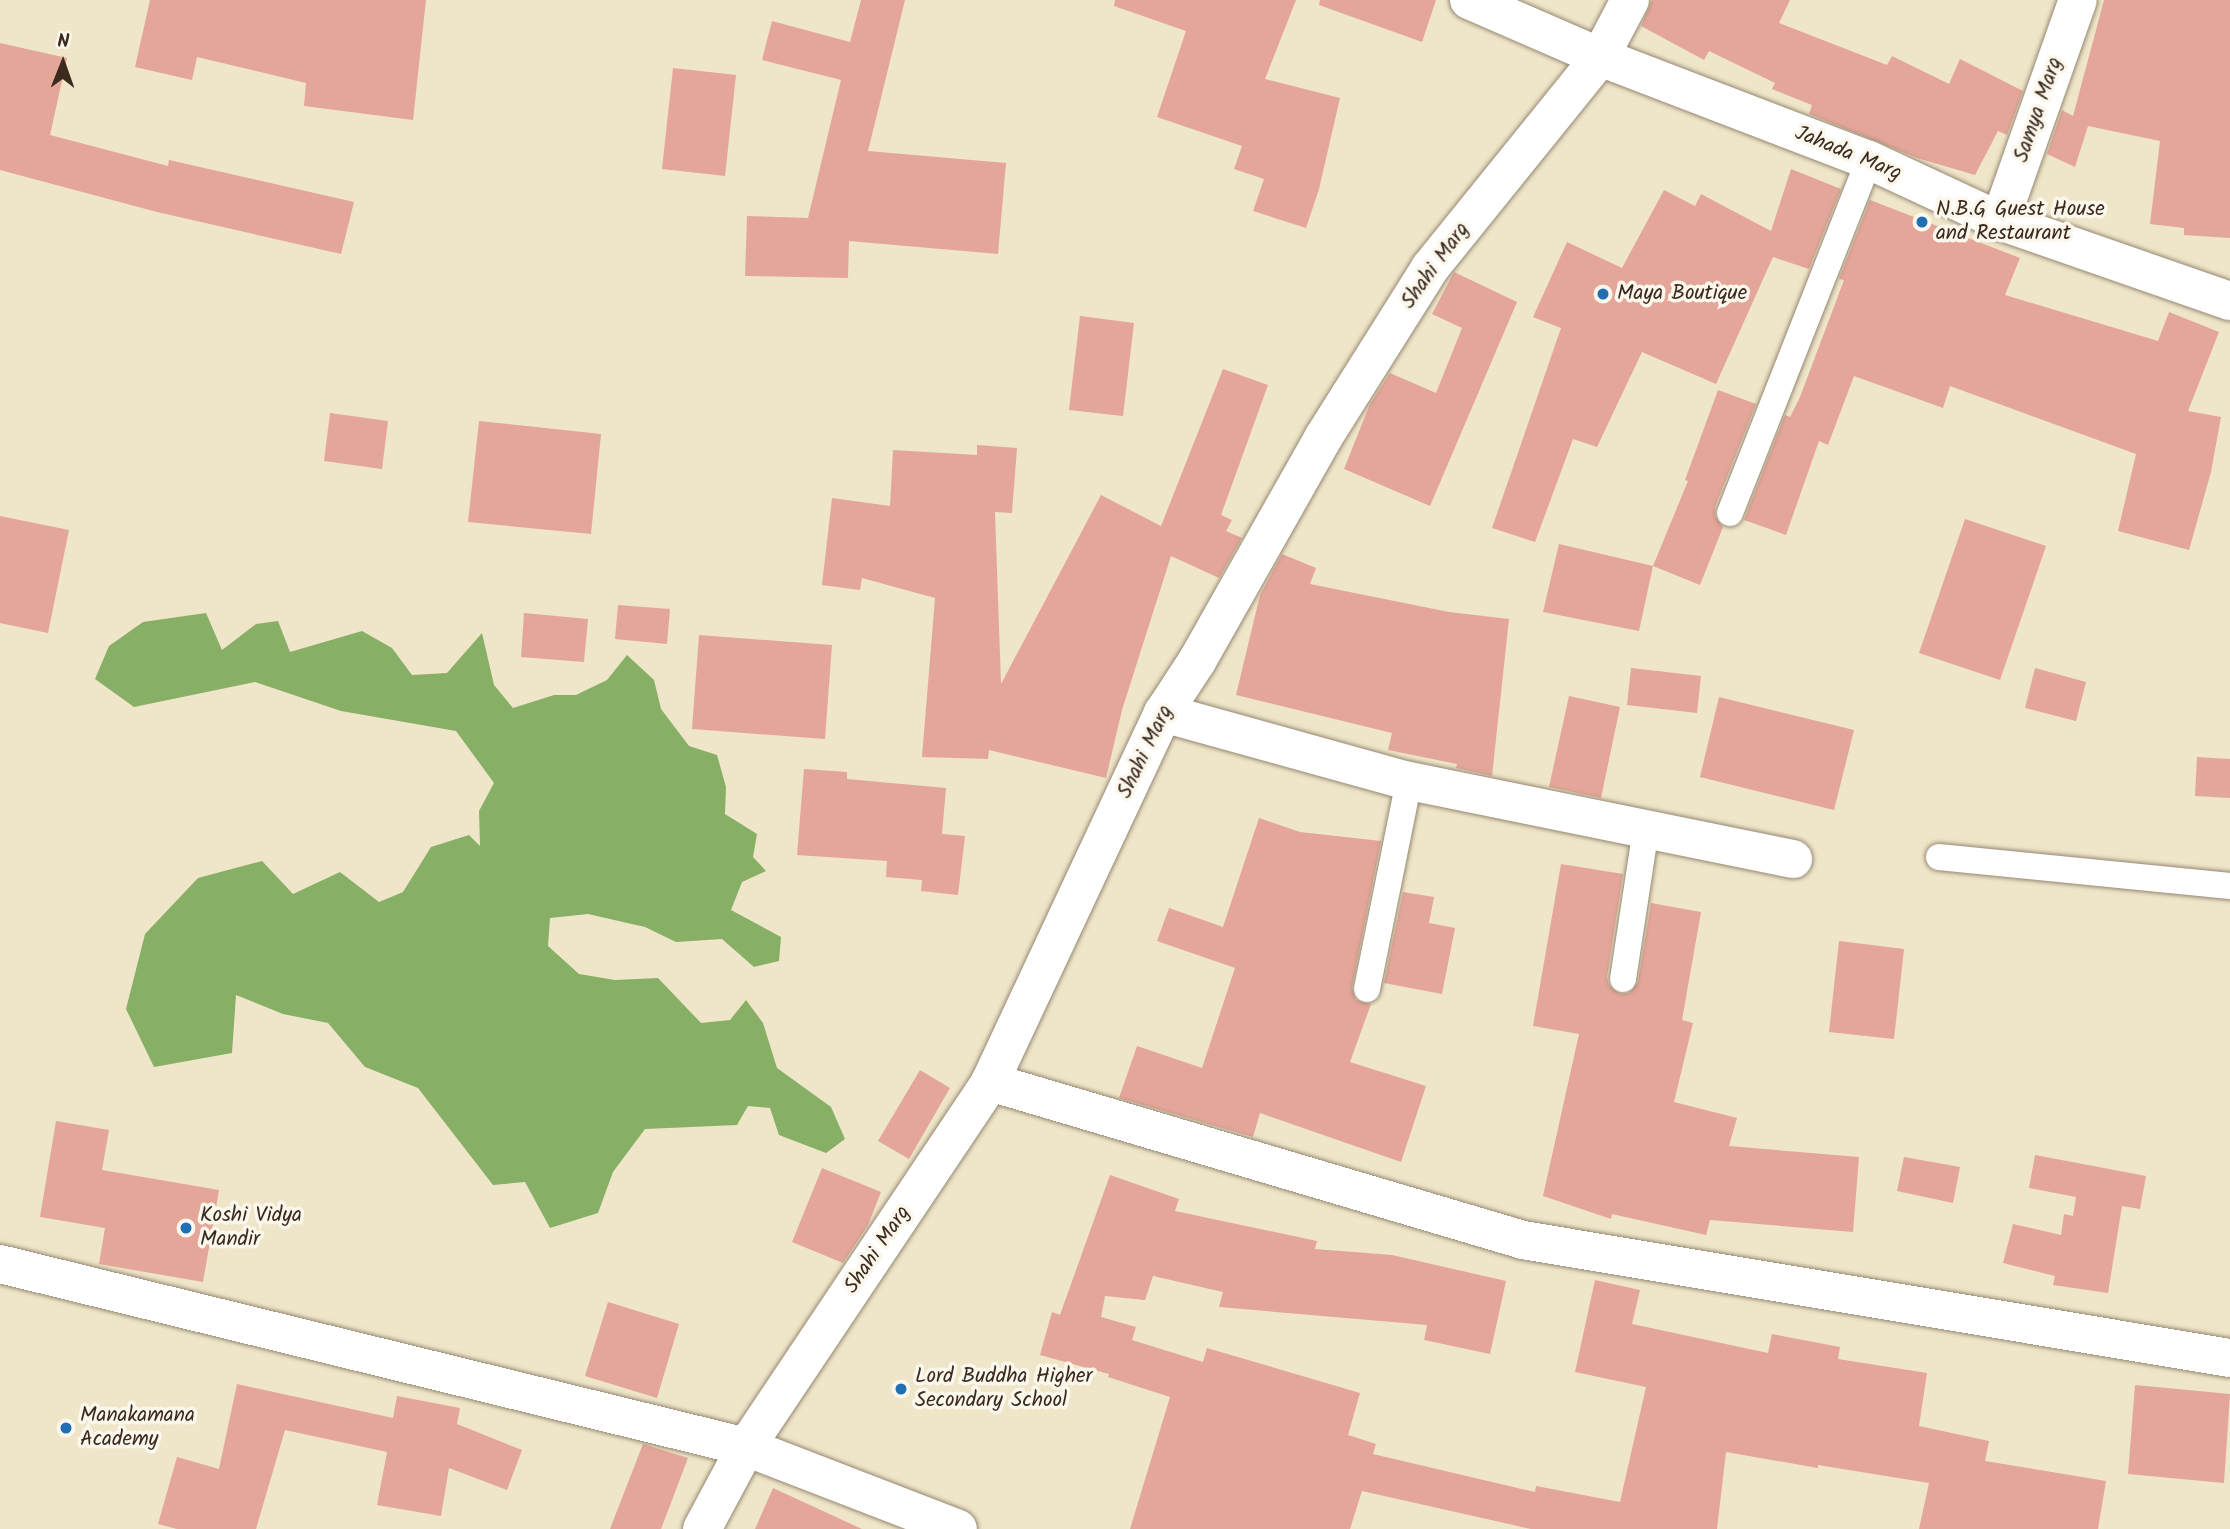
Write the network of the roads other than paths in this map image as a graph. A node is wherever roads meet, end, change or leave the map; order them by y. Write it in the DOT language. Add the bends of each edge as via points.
graph roads {
  1 [pos="1469,0"];
  2 [pos="1630,0"];
  3 [pos="2078,0"];
  4 [pos="1600,57"];
  5 [pos="1868,160"];
  6 [pos="2000,221"];
  7 [pos="2230,301"];
  8 [pos="1730,513"];
  9 [pos="1163,713"];
  10 [pos="1409,781"];
  11 [pos="1646,829"];
  12 [pos="1940,857"];
  13 [pos="1793,859"];
  14 [pos="2230,886"];
  15 [pos="1623,979"];
  16 [pos="1367,989"];
  17 [pos="990,1083"];
  18 [pos="0,1264"];
  19 [pos="2230,1359"];
  20 [pos="746,1447"];
  21 [pos="702,1529"];
  22 [pos="958,1529"];
  1 -- 4 [label="street, Jahada Marg"];
  2 -- 4 [label="street, Shahi Marg"];
  3 -- 6 [label="street, Samya Marg"];
  4 -- 5 [label="street, Jahada Marg"];
  4 -- 9 [label="street, Shahi Marg" via="1430,268"];
  5 -- 6 [label="street, Jahada Marg"];
  5 -- 8 [label="lane"];
  6 -- 7 [label="street, Jahada Marg"];
  9 -- 10 [label="street"];
  9 -- 17 [label="street, Shahi Marg"];
  10 -- 11 [label="street"];
  10 -- 16 [label="lane"];
  11 -- 13 [label="street"];
  11 -- 15 [label="lane"];
  12 -- 14 [label="lane"];
  17 -- 19 [label="street" via="1523,1240"];
  17 -- 20 [label="street, Shahi Marg"];
  18 -- 20 [label="street"];
  20 -- 21 [label="street, Shahi Marg"];
  20 -- 22 [label="street"];
}
